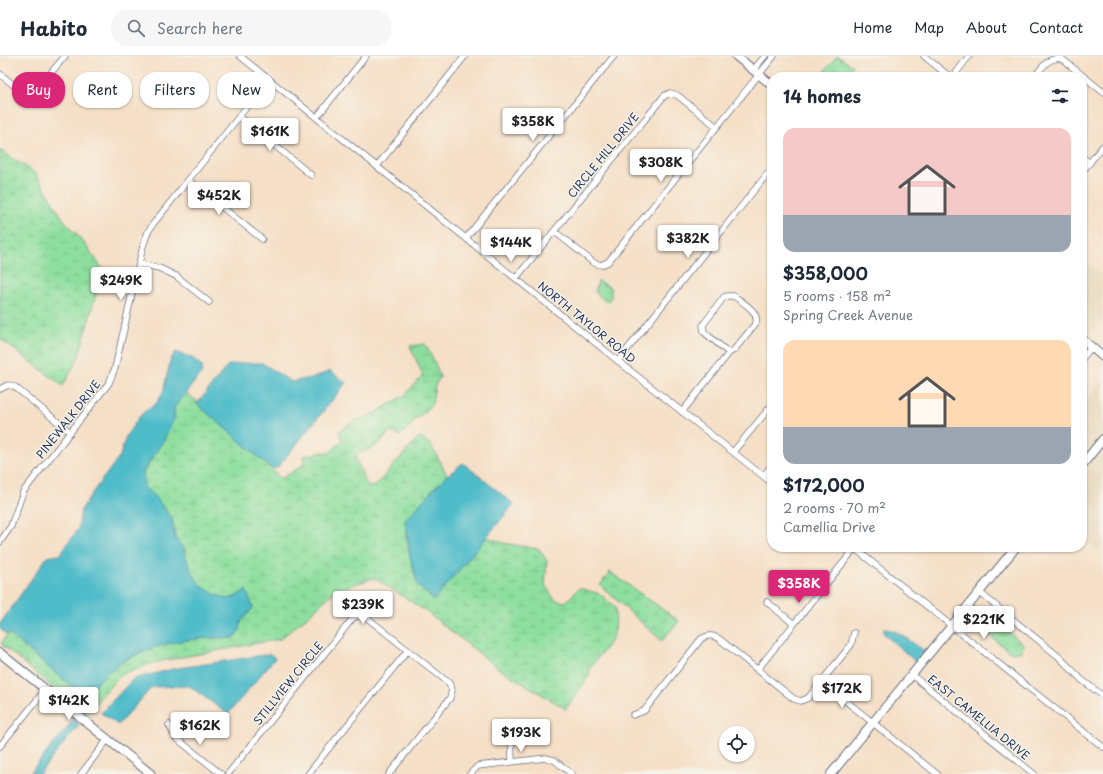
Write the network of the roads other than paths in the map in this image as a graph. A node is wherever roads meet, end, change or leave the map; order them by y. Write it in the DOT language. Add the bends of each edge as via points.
graph roads {
  1 [pos="65,56"];
  2 [pos="240,56"];
  3 [pos="366,56"];
  4 [pos="465,56"];
  5 [pos="614,56"];
  6 [pos="736,56"];
  7 [pos="765,56"];
  8 [pos="774,56"];
  9 [pos="924,56"];
  10 [pos="969,56"];
  11 [pos="260,72"];
  12 [pos="945,72"];
  13 [pos="955,72"];
  14 [pos="1038,72"];
  15 [pos="1078,72"];
  16 [pos="756,73"];
  17 [pos="0,74"];
  18 [pos="1087,79"];
  19 [pos="767,81"];
  20 [pos="275,84"];
  21 [pos="1103,92"];
  22 [pos="247,108"];
  23 [pos="240,117"];
  24 [pos="317,117"];
  25 [pos="718,127"];
  26 [pos="1103,146"];
  27 [pos="1087,161"];
  28 [pos="1090,163"];
  29 [pos="377,166"];
  30 [pos="1087,166"];
  31 [pos="311,174"];
  32 [pos="767,174"];
  33 [pos="188,180"];
  34 [pos="554,231"];
  35 [pos="466,238"];
  36 [pos="262,239"];
  37 [pos="139,264"];
  38 [pos="516,278"];
  39 [pos="209,302"];
  40 [pos="1087,343"];
  41 [pos="1091,347"];
  42 [pos="1087,352"];
  43 [pos="730,353"];
  44 [pos="1103,357"];
  45 [pos="618,361"];
  46 [pos="0,389"];
  47 [pos="767,411"];
  48 [pos="682,412"];
  49 [pos="70,432"];
  50 [pos="1103,440"];
  51 [pos="734,452"];
  52 [pos="1087,459"];
  53 [pos="767,472"];
  54 [pos="764,476"];
  55 [pos="767,479"];
  56 [pos="0,542"];
  57 [pos="850,552"];
  58 [pos="860,552"];
  59 [pos="1012,552"];
  60 [pos="979,592"];
  61 [pos="767,602"];
  62 [pos="794,624"];
  63 [pos="952,625"];
  64 [pos="854,633"];
  65 [pos="408,650"];
  66 [pos="0,653"];
  67 [pos="757,670"];
  68 [pos="912,675"];
  69 [pos="822,682"];
  70 [pos="45,690"];
  71 [pos="1103,696"];
  72 [pos="633,715"];
  73 [pos="873,722"];
  74 [pos="169,725"];
  75 [pos="511,732"];
  76 [pos="108,740"];
  77 [pos="0,746"];
  78 [pos="1103,747"];
  79 [pos="512,762"];
  80 [pos="82,774"];
  81 [pos="151,774"];
  82 [pos="221,774"];
  83 [pos="228,774"];
  84 [pos="308,774"];
  85 [pos="389,774"];
  86 [pos="470,774"];
  87 [pos="572,774"];
  88 [pos="831,774"];
  89 [pos="937,774"];
  90 [pos="1034,774"];
  1 -- 17 [label="street" via="34,93 22,92"];
  2 -- 11 [label="street, NORTH TAYLOR ROAD"];
  3 -- 24 [label="street"];
  4 -- 29 [label="street"];
  5 -- 35 [label="street"];
  6 -- 16 [label="street"];
  7 -- 16 [label="street"];
  8 -- 16 [label="street"];
  9 -- 12 [label="street"];
  10 -- 13 [label="street"];
  14 -- 15 [label="street" via="1047,61 1058,58"];
  16 -- 19 [label="street"];
  16 -- 25 [label="street"];
  18 -- 21 [label="street"];
  20 -- 24 [label="street, NORTH TAYLOR ROAD"];
  22 -- 23 [label="street, PINEWALK DRIVE"];
  23 -- 31 [label="street"];
  23 -- 33 [label="street, PINEWALK DRIVE"];
  24 -- 29 [label="street, NORTH TAYLOR ROAD"];
  25 -- 34 [label="street" via="608,262 601,265 594,263"];
  25 -- 34 [label="street, CIRCLE HILL DRIVE" via="678,95 667,94"];
  26 -- 28 [label="street"];
  27 -- 28 [label="street"];
  28 -- 30 [label="street"];
  29 -- 35 [label="street, NORTH TAYLOR ROAD"];
  32 -- 45 [label="street"];
  33 -- 36 [label="street"];
  33 -- 37 [label="street, PINEWALK DRIVE" via="148,232"];
  34 -- 38 [label="street, CIRCLE HILL DRIVE"];
  35 -- 38 [label="street, NORTH TAYLOR ROAD"];
  37 -- 39 [label="street" via="158,268 176,276"];
  37 -- 49 [label="street, PINEWALK DRIVE" via="115,368 104,390"];
  38 -- 45 [label="street, NORTH TAYLOR ROAD"];
  40 -- 41 [label="street"];
  41 -- 42 [label="street"];
  41 -- 44 [label="street"];
  43 -- 43 [label="street" via="757,319 755,313 734,296 724,297 703,325 704,332"];
  43 -- 48 [label="street"];
  45 -- 48 [label="street, NORTH TAYLOR ROAD"];
  46 -- 49 [label="street" via="8,385 15,387"];
  47 -- 51 [label="street"];
  48 -- 51 [label="street, NORTH TAYLOR ROAD"];
  49 -- 56 [label="street, PINEWALK DRIVE" via="23,492 11,526"];
  50 -- 52 [label="street"];
  51 -- 54 [label="street, NORTH TAYLOR ROAD"];
  53 -- 54 [label="street"];
  54 -- 55 [label="street, NORTH TAYLOR ROAD"];
  57 -- 62 [label="street"];
  58 -- 63 [label="street"];
  59 -- 60 [label="street"];
  60 -- 63 [label="street"];
  60 -- 71 [label="street"];
  61 -- 62 [label="street"];
  62 -- 67 [label="street"];
  63 -- 68 [label="street"];
  63 -- 78 [label="street"];
  64 -- 69 [label="street" via="851,645"];
  65 -- 83 [label="street, STILLVIEW CIRCLE" via="363,615 356,616"];
  65 -- 84 [label="street"];
  65 -- 85 [label="street, STILLVIEW CIRCLE" via="449,683 452,694"];
  66 -- 70 [label="street"];
  67 -- 69 [label="street" via="797,700 808,698"];
  67 -- 72 [label="street" via="718,638 704,636 644,711"];
  68 -- 73 [label="street"];
  68 -- 90 [label="street, EAST CAMELLIA DRIVE"];
  69 -- 73 [label="street"];
  70 -- 76 [label="street"];
  70 -- 77 [label="street"];
  73 -- 88 [label="street"];
  73 -- 89 [label="street"];
  74 -- 82 [label="street" via="176,738"];
  75 -- 79 [label="street"];
  76 -- 80 [label="street"];
  76 -- 81 [label="street"];
  79 -- 86 [label="street" via="478,766"];
  79 -- 87 [label="street" via="546,758 554,760"];
}
